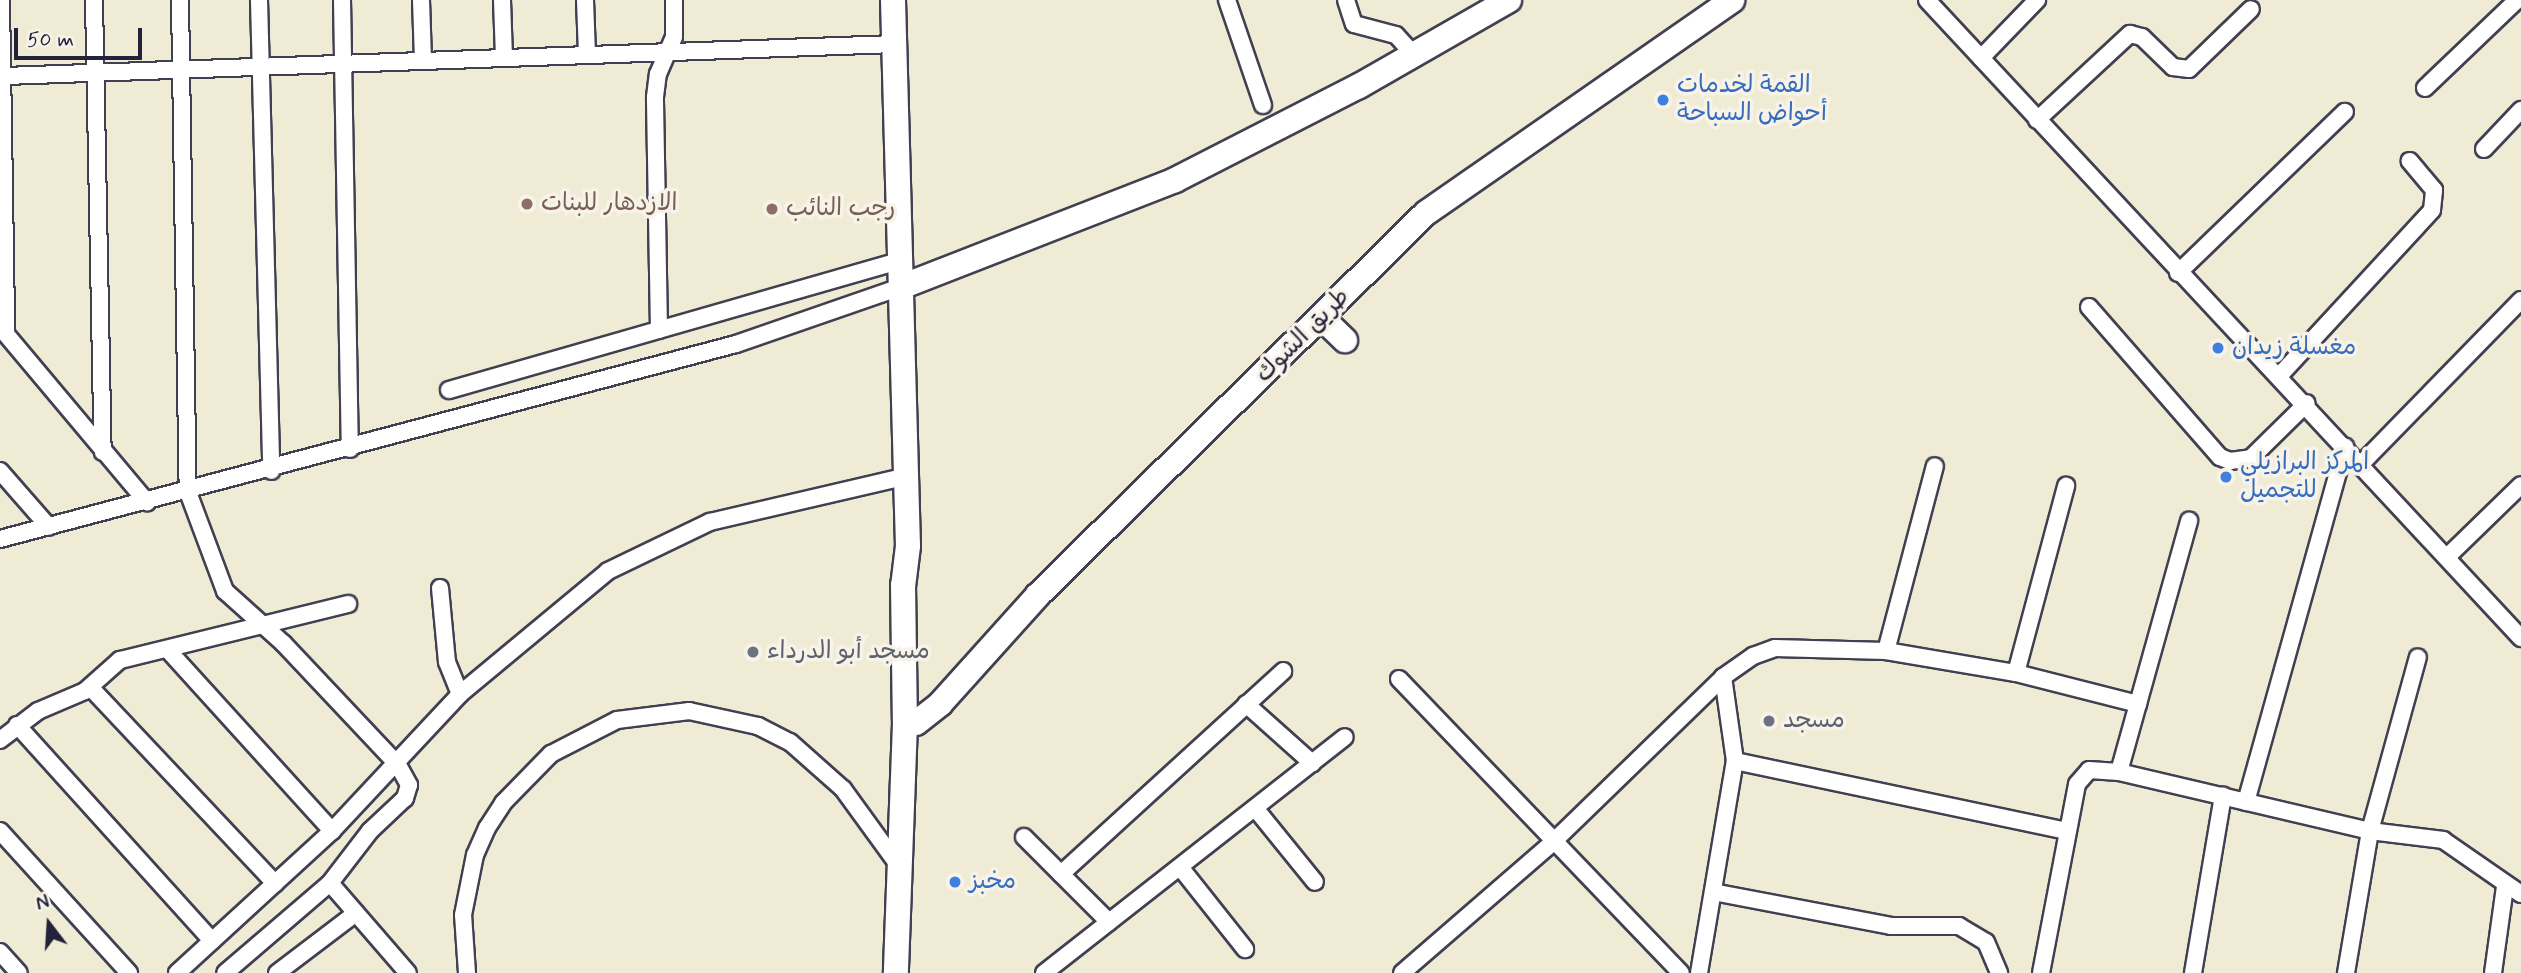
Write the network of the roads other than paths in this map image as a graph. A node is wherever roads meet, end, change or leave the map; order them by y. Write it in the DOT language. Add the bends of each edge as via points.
graph roads {
  1 [pos="1,0"];
  2 [pos="94,0"];
  3 [pos="180,0"];
  4 [pos="259,0"];
  5 [pos="342,0"];
  6 [pos="421,0"];
  7 [pos="502,0"];
  8 [pos="585,0"];
  9 [pos="674,0"];
  10 [pos="893,0"];
  11 [pos="1227,0"];
  12 [pos="1346,0"];
  13 [pos="1509,0"];
  14 [pos="1732,0"];
  15 [pos="1927,0"];
  16 [pos="2037,0"];
  17 [pos="2517,0"];
  18 [pos="2250,9"];
  19 [pos="895,44"];
  20 [pos="667,52"];
  21 [pos="587,55"];
  22 [pos="1415,56"];
  23 [pos="504,58"];
  24 [pos="1981,58"];
  25 [pos="423,61"];
  26 [pos="345,63"];
  27 [pos="261,66"];
  28 [pos="183,69"];
  29 [pos="97,72"];
  30 [pos="5,75"];
  31 [pos="2425,88"];
  32 [pos="1263,105"];
  33 [pos="2521,110"];
  34 [pos="2345,112"];
  35 [pos="2037,120"];
  36 [pos="2484,149"];
  37 [pos="2410,161"];
  38 [pos="900,261"];
  39 [pos="2178,273"];
  40 [pos="901,287"];
  41 [pos="2521,300"];
  42 [pos="2089,307"];
  43 [pos="1322,318"];
  44 [pos="3,330"];
  45 [pos="659,330"];
  46 [pos="1345,340"];
  47 [pos="2280,375"];
  48 [pos="449,390"];
  49 [pos="2306,403"];
  50 [pos="2345,447"];
  51 [pos="350,449"];
  52 [pos="103,452"];
  53 [pos="2361,464"];
  54 [pos="1935,466"];
  55 [pos="0,471"];
  56 [pos="271,471"];
  57 [pos="906,476"];
  58 [pos="2521,485"];
  59 [pos="2066,486"];
  60 [pos="188,492"];
  61 [pos="147,502"];
  62 [pos="2189,521"];
  63 [pos="49,527"];
  64 [pos="0,539"];
  65 [pos="2447,557"];
  66 [pos="440,587"];
  67 [pos="348,604"];
  68 [pos="262,626"];
  69 [pos="2521,638"];
  70 [pos="167,649"];
  71 [pos="1886,651"];
  72 [pos="2418,657"];
  73 [pos="1283,671"];
  74 [pos="2016,673"];
  75 [pos="1723,677"];
  76 [pos="1399,679"];
  77 [pos="90,687"];
  78 [pos="460,694"];
  79 [pos="1246,704"];
  80 [pos="2138,704"];
  81 [pos="911,723"];
  82 [pos="17,725"];
  83 [pos="1345,737"];
  84 [pos="0,740"];
  85 [pos="1735,761"];
  86 [pos="1312,763"];
  87 [pos="398,765"];
  88 [pos="2119,772"];
  89 [pos="2223,796"];
  90 [pos="2246,802"];
  91 [pos="1255,808"];
  92 [pos="0,831"];
  93 [pos="332,831"];
  94 [pos="2067,831"];
  95 [pos="2370,831"];
  96 [pos="1024,837"];
  97 [pos="1552,843"];
  98 [pos="899,866"];
  99 [pos="1180,867"];
  100 [pos="1061,874"];
  101 [pos="1315,882"];
  102 [pos="275,883"];
  103 [pos="330,883"];
  104 [pos="2505,886"];
  105 [pos="1713,892"];
  106 [pos="2521,894"];
  107 [pos="356,913"];
  108 [pos="899,913"];
  109 [pos="1109,922"];
  110 [pos="212,941"];
  111 [pos="1245,949"];
  112 [pos="0,952"];
  113 [pos="1062,968"];
  114 [pos="1671,970"];
  115 [pos="19,973"];
  116 [pos="129,973"];
  117 [pos="177,973"];
  118 [pos="225,973"];
  119 [pos="277,973"];
  120 [pos="408,973"];
  121 [pos="467,973"];
  122 [pos="896,973"];
  123 [pos="1044,973"];
  124 [pos="1402,973"];
  125 [pos="1699,973"];
  126 [pos="1999,973"];
  127 [pos="2041,973"];
  128 [pos="2193,973"];
  129 [pos="2346,973"];
  130 [pos="2493,973"];
  1 -- 30 [label="street"];
  2 -- 29 [label="street"];
  3 -- 28 [label="street"];
  4 -- 27 [label="street"];
  5 -- 26 [label="street"];
  6 -- 25 [label="street"];
  7 -- 23 [label="street"];
  8 -- 21 [label="street"];
  9 -- 20 [label="street" via="674,37"];
  10 -- 19 [label="main road"];
  11 -- 32 [label="street"];
  12 -- 22 [label="street" via="1354,24 1396,35"];
  13 -- 22 [label="main road"];
  14 -- 43 [label="main road, طريق الشوك" via="1454,191 1406,232"];
  15 -- 24 [label="street"];
  16 -- 24 [label="street"];
  17 -- 31 [label="street"];
  18 -- 35 [label="street" via="2189,69 2173,67 2142,37 2130,34"];
  19 -- 20 [label="street"];
  19 -- 38 [label="main road"];
  20 -- 21 [label="street"];
  20 -- 45 [label="street" via="655,97"];
  21 -- 23 [label="street"];
  22 -- 40 [label="main road" via="1175,180"];
  23 -- 25 [label="street"];
  24 -- 35 [label="street"];
  25 -- 26 [label="street"];
  26 -- 27 [label="street"];
  26 -- 51 [label="street"];
  27 -- 28 [label="street"];
  27 -- 56 [label="street"];
  28 -- 29 [label="street"];
  28 -- 60 [label="street"];
  29 -- 30 [label="street"];
  29 -- 52 [label="street"];
  30 -- 44 [label="street"];
  33 -- 36 [label="street"];
  34 -- 39 [label="street"];
  35 -- 39 [label="street"];
  37 -- 47 [label="street" via="2434,190 2432,210"];
  38 -- 40 [label="main road"];
  38 -- 45 [label="street"];
  39 -- 47 [label="street"];
  40 -- 51 [label="street" via="736,344"];
  40 -- 57 [label="main road"];
  41 -- 53 [label="street"];
  42 -- 49 [label="street" via="2220,457 2230,461 2251,458"];
  43 -- 46 [label="main road"];
  43 -- 81 [label="main road, طريق الشوك" via="1038,595 940,704"];
  44 -- 52 [label="street"];
  45 -- 48 [label="street"];
  47 -- 49 [label="street"];
  49 -- 50 [label="street"];
  50 -- 53 [label="street"];
  50 -- 90 [label="street"];
  51 -- 56 [label="street"];
  52 -- 61 [label="street"];
  53 -- 65 [label="street"];
  54 -- 71 [label="street"];
  55 -- 63 [label="street"];
  56 -- 60 [label="street"];
  57 -- 78 [label="street" via="737,515 657,544 584,587"];
  57 -- 81 [label="main road" via="908,546 903,585"];
  58 -- 65 [label="street"];
  59 -- 74 [label="street"];
  60 -- 61 [label="street"];
  60 -- 68 [label="street" via="226,591"];
  61 -- 63 [label="street"];
  62 -- 80 [label="street"];
  63 -- 64 [label="street"];
  65 -- 69 [label="street"];
  66 -- 78 [label="street" via="447,662"];
  67 -- 68 [label="street"];
  68 -- 70 [label="street"];
  68 -- 87 [label="street"];
  70 -- 77 [label="street" via="114,663"];
  70 -- 93 [label="street"];
  71 -- 74 [label="street"];
  71 -- 75 [label="street" via="1775,648 1753,656"];
  72 -- 95 [label="street"];
  73 -- 79 [label="street"];
  74 -- 80 [label="street"];
  75 -- 85 [label="street"];
  75 -- 97 [label="street"];
  76 -- 97 [label="street"];
  77 -- 82 [label="street"];
  77 -- 102 [label="street"];
  78 -- 87 [label="street"];
  79 -- 86 [label="street"];
  79 -- 100 [label="street"];
  80 -- 88 [label="street"];
  81 -- 98 [label="main road"];
  81 -- 108 [label="main road" via="912,862"];
  82 -- 84 [label="street"];
  82 -- 110 [label="street"];
  83 -- 86 [label="street"];
  85 -- 94 [label="street"];
  85 -- 105 [label="street"];
  86 -- 91 [label="street"];
  87 -- 93 [label="street"];
  87 -- 103 [label="street" via="407,778 405,798 370,831"];
  88 -- 89 [label="street"];
  88 -- 94 [label="street" via="2090,770 2081,775"];
  89 -- 90 [label="street"];
  89 -- 128 [label="street"];
  90 -- 95 [label="street"];
  91 -- 99 [label="street"];
  91 -- 101 [label="street"];
  92 -- 116 [label="street"];
  93 -- 102 [label="street"];
  94 -- 127 [label="street"];
  95 -- 104 [label="street" via="2443,840"];
  95 -- 129 [label="street"];
  96 -- 100 [label="street"];
  97 -- 114 [label="street"];
  97 -- 124 [label="street"];
  98 -- 108 [label="main road"];
  98 -- 121 [label="street" via="843,789 790,742 747,722 690,711 617,720 551,754 503,803 487,828 465,902"];
  99 -- 109 [label="street"];
  99 -- 111 [label="street"];
  100 -- 109 [label="street"];
  102 -- 110 [label="street"];
  103 -- 107 [label="street"];
  103 -- 118 [label="street"];
  104 -- 106 [label="street"];
  104 -- 130 [label="street"];
  105 -- 125 [label="street"];
  105 -- 126 [label="street" via="1891,926 1959,926 1986,943"];
  107 -- 119 [label="street"];
  107 -- 120 [label="street"];
  108 -- 122 [label="main road"];
  109 -- 113 [label="street"];
  110 -- 117 [label="street"];
  112 -- 115 [label="street"];
  113 -- 123 [label="street"];
}
